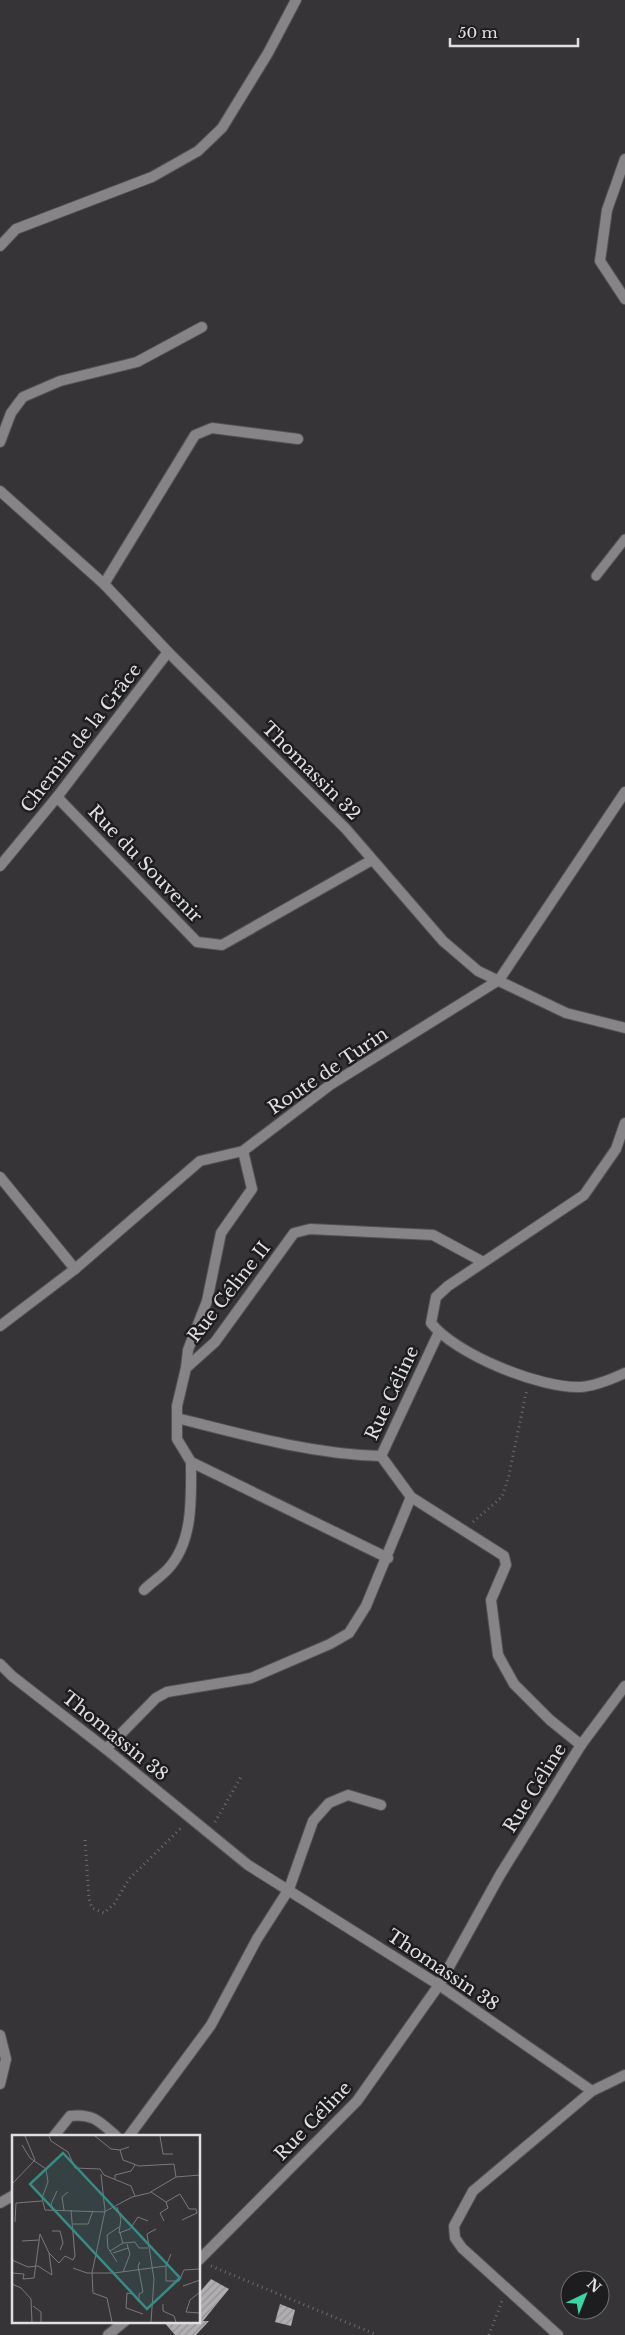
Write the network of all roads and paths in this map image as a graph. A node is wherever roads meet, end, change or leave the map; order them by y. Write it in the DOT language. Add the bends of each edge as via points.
graph roads {
  1 [pos="296,0"];
  2 [pos="625,160"];
  3 [pos="0,246"];
  4 [pos="625,299"];
  5 [pos="202,327"];
  6 [pos="298,439"];
  7 [pos="0,442"];
  8 [pos="0,491"];
  9 [pos="625,539"];
  10 [pos="596,576"];
  11 [pos="104,584"];
  12 [pos="168,652"];
  13 [pos="625,792"];
  14 [pos="57,797"];
  15 [pos="372,860"];
  16 [pos="0,866"];
  17 [pos="499,980"];
  18 [pos="625,1028"];
  19 [pos="625,1123"];
  20 [pos="243,1151"];
  21 [pos="0,1177"];
  22 [pos="483,1262"];
  23 [pos="75,1269"];
  24 [pos="0,1326"];
  25 [pos="439,1332"];
  26 [pos="186,1368"];
  27 [pos="625,1373"];
  28 [pos="530,1379"];
  29 [pos="177,1418"];
  30 [pos="381,1456"];
  31 [pos="191,1462"];
  32 [pos="411,1498"];
  33 [pos="463,1530"];
  34 [pos="388,1558"];
  35 [pos="144,1590"];
  36 [pos="0,1664"];
  37 [pos="625,1686"];
  38 [pos="581,1745"];
  39 [pos="106,1749"];
  40 [pos="241,1778"];
  41 [pos="381,1805"];
  42 [pos="191,1818"];
  43 [pos="209,1833"];
  44 [pos="85,1840"];
  45 [pos="289,1889"];
  46 [pos="439,1985"];
  47 [pos="0,2035"];
  48 [pos="625,2075"];
  49 [pos="0,2084"];
  50 [pos="592,2091"];
  51 [pos="55,2135"];
  52 [pos="115,2135"];
  53 [pos="130,2135"];
  54 [pos="12,2196"];
  55 [pos="0,2204"];
  56 [pos="203,2262"];
  57 [pos="507,2289"];
  58 [pos="124,2322"];
  59 [pos="108,2335"];
  60 [pos="377,2335"];
  61 [pos="489,2335"];
  62 [pos="558,2335"];
  1 -- 3 [label="street" via="222,128 198,151 152,177 16,229"];
  2 -- 4 [label="street" via="606,210 600,261"];
  5 -- 7 [label="street" via="137,362 60,381 23,397 11,413"];
  6 -- 11 [label="street" via="212,428 195,435"];
  8 -- 11 [label="street, Thomassin 32"];
  9 -- 10 [label="lane"];
  11 -- 12 [label="street, Thomassin 32"];
  12 -- 14 [label="street, Chemin de la Grâce"];
  12 -- 15 [label="street, Thomassin 32"];
  13 -- 17 [label="street, Route de Turin"];
  14 -- 15 [label="street, Rue du Souvenir" via="197,942 222,945"];
  14 -- 16 [label="street, Chemin de la Grâce"];
  15 -- 17 [label="street, Thomassin 32" via="444,941 478,971"];
  17 -- 18 [label="street, Thomassin 32" via="566,1013"];
  17 -- 20 [label="street, Route de Turin" via="330,1085"];
  19 -- 22 [label="street, Rue Céline" via="616,1149 584,1195"];
  20 -- 23 [label="street, Route de Turin" via="200,1161"];
  20 -- 26 [label="street" via="252,1189 221,1233 207,1301 188,1350"];
  21 -- 23 [label="street"];
  22 -- 25 [label="street, Rue Céline" via="436,1297 431,1323"];
  22 -- 26 [label="street, Rue Céline II" via="433,1235 310,1229 294,1233 215,1342"];
  23 -- 24 [label="street, Route de Turin"];
  25 -- 28 [label="street, Rue Céline" via="456,1345"];
  25 -- 30 [label="street, Rue Céline"];
  26 -- 29 [label="street, Rue Céline II"];
  27 -- 28 [label="street, Rue Céline" via="581,1387"];
  28 -- 33 [label="path" via="502,1497"];
  29 -- 30 [label="street" via="342,1455"];
  29 -- 31 [label="street, Rue Céline II" via="177,1438"];
  30 -- 32 [label="street, Rue Céline"];
  31 -- 34 [label="street"];
  31 -- 35 [label="street" via="192,1504 179,1552 168,1569"];
  32 -- 33 [label="street, Rue Céline"];
  32 -- 34 [label="street"];
  33 -- 38 [label="street, Rue Céline" via="504,1556 506,1565 491,1600 498,1656 514,1684"];
  34 -- 39 [label="street" via="366,1606 349,1633 251,1678 167,1692 156,1698"];
  36 -- 39 [label="street, Thomassin 38"];
  37 -- 38 [label="street"];
  38 -- 46 [label="street, Rue Céline" via="500,1875"];
  39 -- 42 [label="street, Thomassin 38"];
  40 -- 43 [label="path"];
  41 -- 45 [label="street" via="348,1795 329,1803 313,1821"];
  42 -- 43 [label="street, Thomassin 38"];
  42 -- 44 [label="path" via="129,1879 114,1904 104,1913 92,1908 89,1899"];
  43 -- 45 [label="street, Thomassin 38" via="248,1865"];
  45 -- 46 [label="street, Thomassin 38"];
  45 -- 53 [label="street" via="257,1939 211,2025"];
  46 -- 50 [label="street, Thomassin 38"];
  46 -- 56 [label="street, Rue Céline" via="357,2101"];
  47 -- 49 [label="street" via="6,2059"];
  48 -- 50 [label="street"];
  50 -- 57 [label="street" via="473,2191 454,2226 455,2238 462,2248"];
  51 -- 52 [label="street" via="70,2116 82,2114 96,2119"];
  54 -- 55 [label="street"];
  56 -- 60 [label="path"];
  57 -- 61 [label="path"];
  57 -- 62 [label="street"];
  58 -- 59 [label="street"];
}
